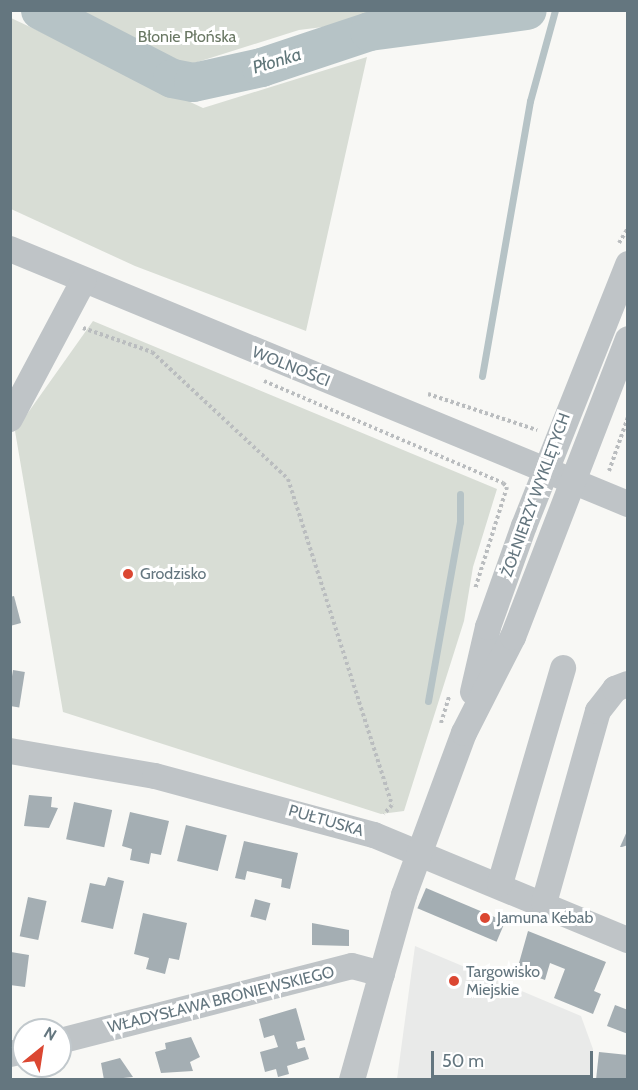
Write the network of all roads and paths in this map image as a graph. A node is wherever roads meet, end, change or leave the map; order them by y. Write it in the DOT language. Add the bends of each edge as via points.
graph roads {
  1 [pos="627,228"];
  2 [pos="10,249"];
  3 [pos="622,256"];
  4 [pos="84,280"];
  5 [pos="66,322"];
  6 [pos="627,339"];
  7 [pos="256,377"];
  8 [pos="419,392"];
  9 [pos="627,417"];
  10 [pos="10,419"];
  11 [pos="543,421"];
  12 [pos="544,470"];
  13 [pos="616,477"];
  14 [pos="573,481"];
  15 [pos="627,504"];
  16 [pos="473,601"];
  17 [pos="563,668"];
  18 [pos="627,684"];
  19 [pos="451,688"];
  20 [pos="439,732"];
  21 [pos="464,733"];
  22 [pos="10,751"];
  23 [pos="378,819"];
  24 [pos="420,851"];
  25 [pos="500,884"];
  26 [pos="544,903"];
  27 [pos="627,940"];
  28 [pos="382,974"];
  29 [pos="72,1038"];
  30 [pos="352,1080"];
  31 [pos="367,1080"];
  1 -- 3 [label="path"];
  2 -- 4 [label="street, WOLNOŚCI"];
  3 -- 12 [label="street, ŻOŁNIERZY WYKLĘTYCH"];
  4 -- 5 [label="street"];
  4 -- 12 [label="street, WOLNOŚCI"];
  5 -- 10 [label="street"];
  5 -- 23 [label="path" via="152,352 288,479 392,805"];
  6 -- 14 [label="street, ŻOŁNIERZY WYKLĘTYCH"];
  7 -- 16 [label="path" via="302,402 503,483 507,488 478,569"];
  8 -- 11 [label="path" via="525,430 539,429"];
  9 -- 13 [label="path" via="607,470"];
  12 -- 14 [label="street, WOLNOŚCI"];
  12 -- 21 [label="street, ŻOŁNIERZY WYKLĘTYCH" via="489,627"];
  14 -- 15 [label="street, WOLNOŚCI"];
  14 -- 21 [label="street, ŻOŁNIERZY WYKLĘTYCH" via="513,637"];
  17 -- 25 [label="street"];
  18 -- 26 [label="street" via="615,689 598,711"];
  19 -- 20 [label="path"];
  21 -- 24 [label="street, ŻOŁNIERZY WYKLĘTYCH"];
  22 -- 24 [label="street, PUŁTUSKA" via="213,789"];
  24 -- 25 [label="street, PUŁTUSKA"];
  24 -- 28 [label="street, ŻOŁNIERZY WYKLĘTYCH"];
  25 -- 26 [label="street, PUŁTUSKA"];
  26 -- 27 [label="street, PUŁTUSKA"];
  28 -- 29 [label="street, WŁADYSŁAWA BRONIEWSKIEGO" via="352,966"];
  28 -- 30 [label="street, ŻOŁNIERZY WYKLĘTYCH"];
  28 -- 31 [label="street, ŻOŁNIERZY WYKLĘTYCH"];
}
